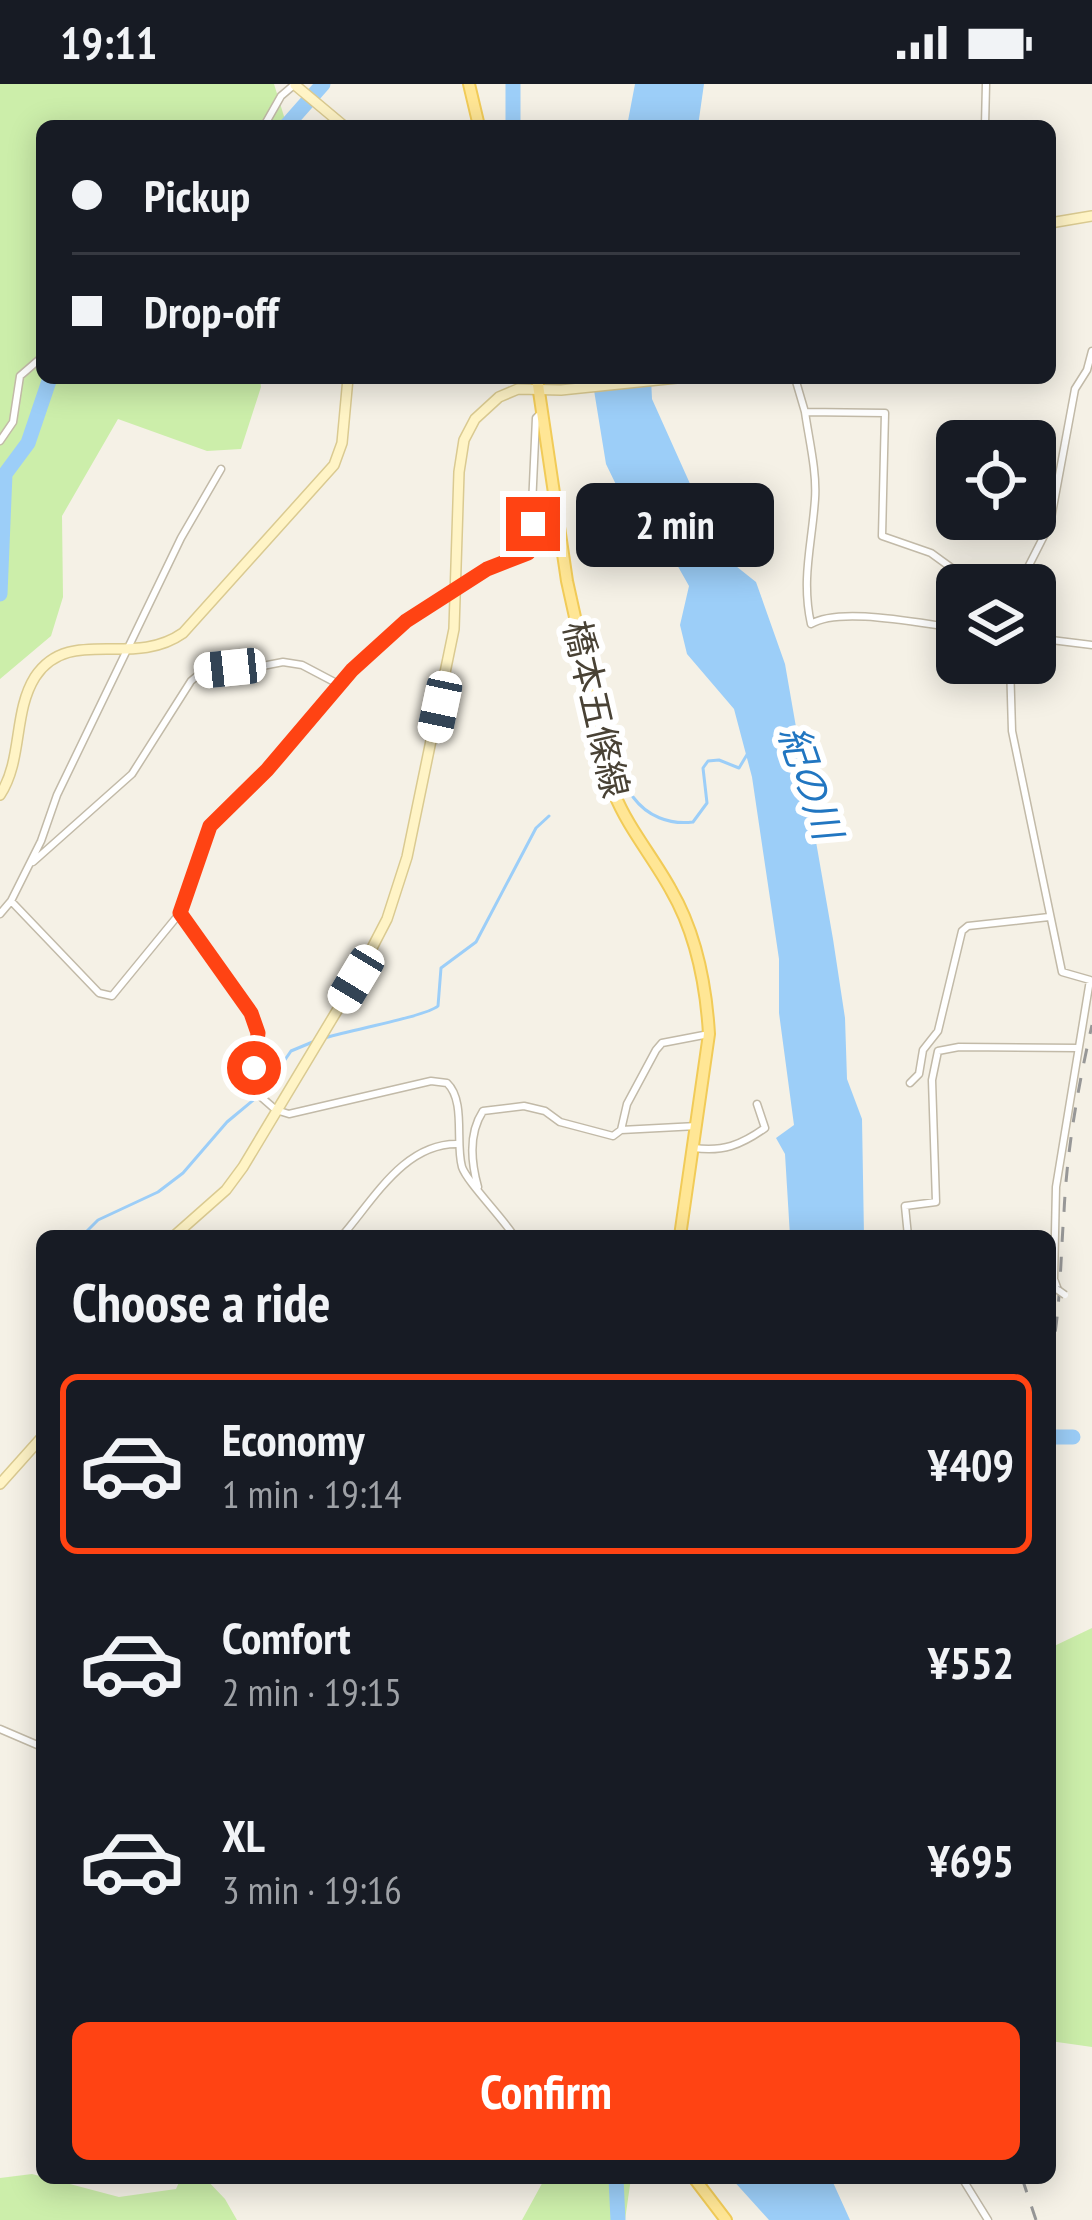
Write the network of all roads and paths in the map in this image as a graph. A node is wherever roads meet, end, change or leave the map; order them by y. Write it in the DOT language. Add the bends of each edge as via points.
graph roads {
  1 [pos="469,84"];
  2 [pos="986,84"];
  3 [pos="298,87"];
  4 [pos="267,120"];
  5 [pos="337,120"];
  6 [pos="478,120"];
  7 [pos="985,120"];
  8 [pos="1092,216"];
  9 [pos="1056,223"];
  10 [pos="1092,351"];
  11 [pos="36,362"];
  12 [pos="347,384"];
  13 [pos="619,384"];
  14 [pos="797,384"];
  15 [pos="538,385"];
  16 [pos="805,412"];
  17 [pos="542,413"];
  18 [pos="0,441"];
  19 [pos="221,469"];
  20 [pos="946,564"];
  21 [pos="1028,564"];
  22 [pos="456,590"];
  23 [pos="936,626"];
  24 [pos="1056,640"];
  25 [pos="1092,644"];
  26 [pos="127,652"];
  27 [pos="1011,684"];
  28 [pos="340,685"];
  29 [pos="0,795"];
  30 [pos="26,868"];
  31 [pos="11,901"];
  32 [pos="180,913"];
  33 [pos="0,914"];
  34 [pos="1050,917"];
  35 [pos="709,1034"];
  36 [pos="1078,1048"];
  37 [pos="910,1083"];
  38 [pos="757,1104"];
  39 [pos="277,1110"];
  40 [pos="697,1126"];
  41 [pos="621,1130"];
  42 [pos="459,1144"];
  43 [pos="694,1148"];
  44 [pos="479,1191"];
  45 [pos="181,1230"];
  46 [pos="347,1230"];
  47 [pos="510,1230"];
  48 [pos="681,1230"];
  49 [pos="907,1230"];
  50 [pos="1056,1267"];
  51 [pos="1056,1284"];
  52 [pos="1064,1295"];
  53 [pos="36,1443"];
  54 [pos="0,1484"];
  55 [pos="0,1729"];
  56 [pos="36,1744"];
  57 [pos="699,2184"];
  58 [pos="966,2184"];
  59 [pos="726,2220"];
  60 [pos="988,2220"];
  1 -- 6 [label="main road"];
  2 -- 7 [label="street"];
  3 -- 4 [label="street" via="281,96"];
  3 -- 5 [label="street"];
  8 -- 9 [label="street"];
  10 -- 21 [label="street" via="1075,389 1050,524"];
  11 -- 18 [label="street" via="20,376 13,422"];
  12 -- 26 [label="street" via="342,442 326,476 183,633"];
  13 -- 15 [label="street"];
  14 -- 16 [label="street"];
  15 -- 17 [label="main road, 橋本五條線"];
  15 -- 22 [label="street" via="499,397 464,440"];
  16 -- 20 [label="street" via="885,413 881,536"];
  16 -- 23 [label="street" via="816,495 805,577 811,624 821,618"];
  17 -- 22 [label="street" via="530,550"];
  17 -- 35 [label="main road, 橋本五條線" via="567,581 614,793 688,927"];
  19 -- 26 [label="street"];
  22 -- 28 [label="street" via="406,621"];
  22 -- 39 [label="street" via="448,670 387,919"];
  24 -- 25 [label="street"];
  26 -- 29 [label="street" via="69,650 44,666 28,692"];
  26 -- 30 [label="street"];
  27 -- 34 [label="street" via="1012,731"];
  28 -- 30 [label="street" via="283,662 203,671 132,774"];
  28 -- 32 [label="street" via="210,826"];
  30 -- 31 [label="street"];
  31 -- 32 [label="street" via="85,981 112,996"];
  31 -- 33 [label="street"];
  32 -- 39 [label="street" via="251,1013 258,1033 253,1090"];
  34 -- 36 [label="street" via="1062,972 1090,980"];
  34 -- 37 [label="street" via="962,931 938,1030"];
  35 -- 40 [label="main road, 橋本五條線"];
  35 -- 41 [label="street" via="662,1043"];
  36 -- 49 [label="street" via="938,1051 936,1202 905,1206"];
  36 -- 50 [label="street" via="1057,1187"];
  38 -- 43 [label="street" via="765,1128 741,1145"];
  39 -- 42 [label="street" via="289,1114 439,1079 453,1088"];
  39 -- 45 [label="street" via="226,1190"];
  40 -- 41 [label="street"];
  40 -- 43 [label="main road, 橋本五條線"];
  41 -- 44 [label="street" via="613,1136 524,1106 483,1111 471,1162"];
  42 -- 44 [label="street" via="463,1170"];
  42 -- 46 [label="street" via="412,1156"];
  43 -- 48 [label="main road, 橋本五條線"];
  44 -- 47 [label="street"];
  51 -- 52 [label="street"];
  53 -- 54 [label="street"];
  55 -- 56 [label="street"];
  57 -- 59 [label="main road"];
  58 -- 60 [label="street"];
}
